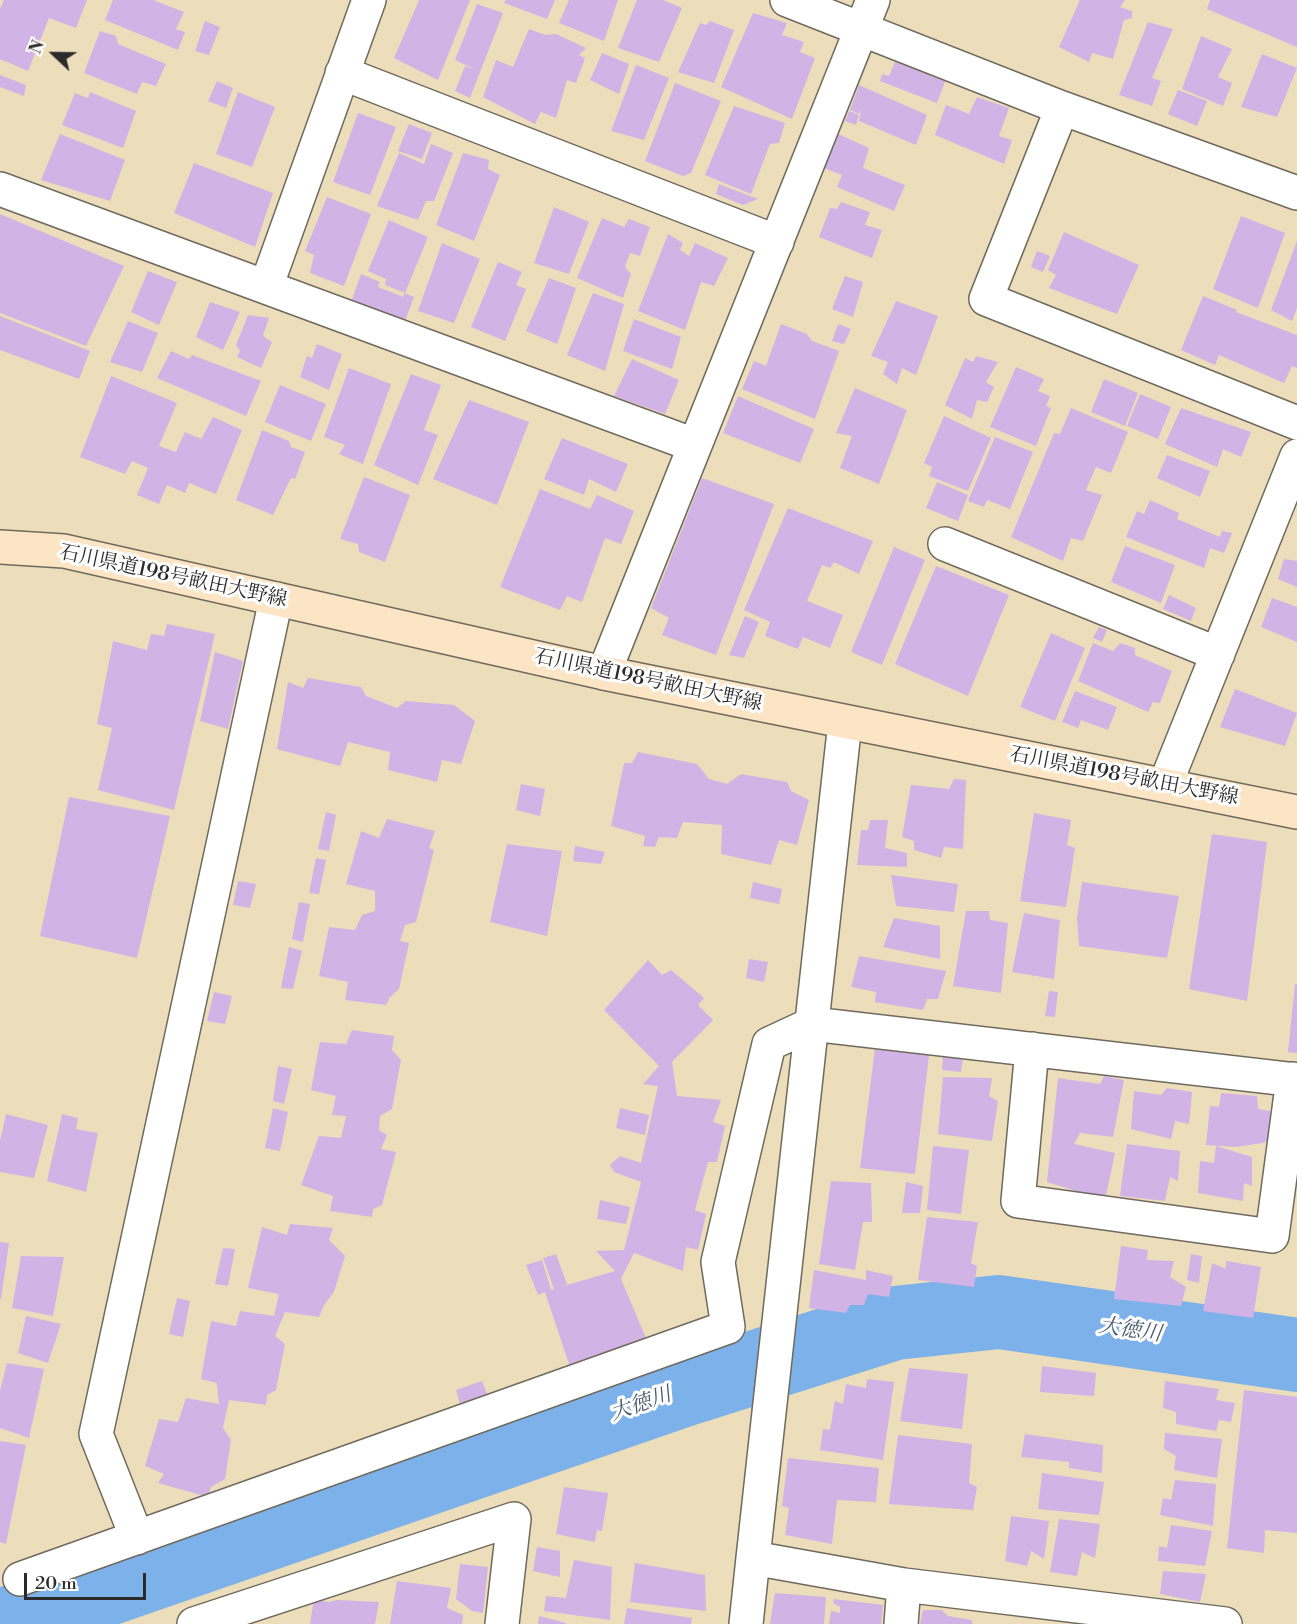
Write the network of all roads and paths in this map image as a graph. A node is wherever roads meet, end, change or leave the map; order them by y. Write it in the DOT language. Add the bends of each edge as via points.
graph roads {
  1 [pos="369,0"];
  2 [pos="787,0"];
  3 [pos="868,15"];
  4 [pos="342,74"];
  5 [pos="1062,108"];
  6 [pos="0,189"];
  7 [pos="1297,193"];
  8 [pos="777,242"];
  9 [pos="266,287"];
  10 [pos="1297,423"];
  11 [pos="694,445"];
  12 [pos="1297,456"];
  13 [pos="945,544"];
  14 [pos="0,547"];
  15 [pos="276,599"];
  16 [pos="1218,654"];
  17 [pos="604,674"];
  18 [pos="845,723"];
  19 [pos="1165,785"];
  20 [pos="1297,812"];
  21 [pos="812,1024"];
  22 [pos="1032,1049"];
  23 [pos="1295,1079"];
  24 [pos="137,1538"];
  25 [pos="753,1558"];
  26 [pos="20,1579"];
  27 [pos="904,1586"];
  28 [pos="254,1614"];
  29 [pos="194,1624"];
  30 [pos="502,1624"];
  31 [pos="746,1624"];
  32 [pos="901,1624"];
  33 [pos="1225,1624"];
  1 -- 4 [label="street"];
  2 -- 3 [label="street"];
  3 -- 5 [label="street"];
  3 -- 8 [label="street"];
  4 -- 8 [label="street"];
  4 -- 9 [label="street"];
  5 -- 7 [label="street"];
  5 -- 10 [label="street" via="986,299"];
  6 -- 9 [label="street"];
  8 -- 11 [label="street"];
  9 -- 11 [label="street"];
  11 -- 17 [label="street"];
  12 -- 16 [label="street"];
  13 -- 16 [label="street"];
  14 -- 15 [label="main road, 石川県道198号畝田大野線" via="64,551"];
  15 -- 17 [label="main road, 石川県道198号畝田大野線"];
  15 -- 24 [label="street" via="96,1434"];
  16 -- 19 [label="street"];
  17 -- 18 [label="main road, 石川県道198号畝田大野線"];
  18 -- 19 [label="main road, 石川県道198号畝田大野線"];
  18 -- 21 [label="street"];
  19 -- 20 [label="main road, 石川県道198号畝田大野線"];
  21 -- 22 [label="street"];
  21 -- 24 [label="street" via="769,1044 718,1262 728,1328"];
  21 -- 25 [label="street"];
  22 -- 23 [label="street"];
  22 -- 23 [label="street" via="1018,1201 1272,1236"];
  24 -- 26 [label="street"];
  25 -- 27 [label="street"];
  25 -- 31 [label="street"];
  27 -- 32 [label="street"];
  27 -- 33 [label="street"];
  28 -- 29 [label="street"];
  28 -- 30 [label="street" via="514,1519"];
}
